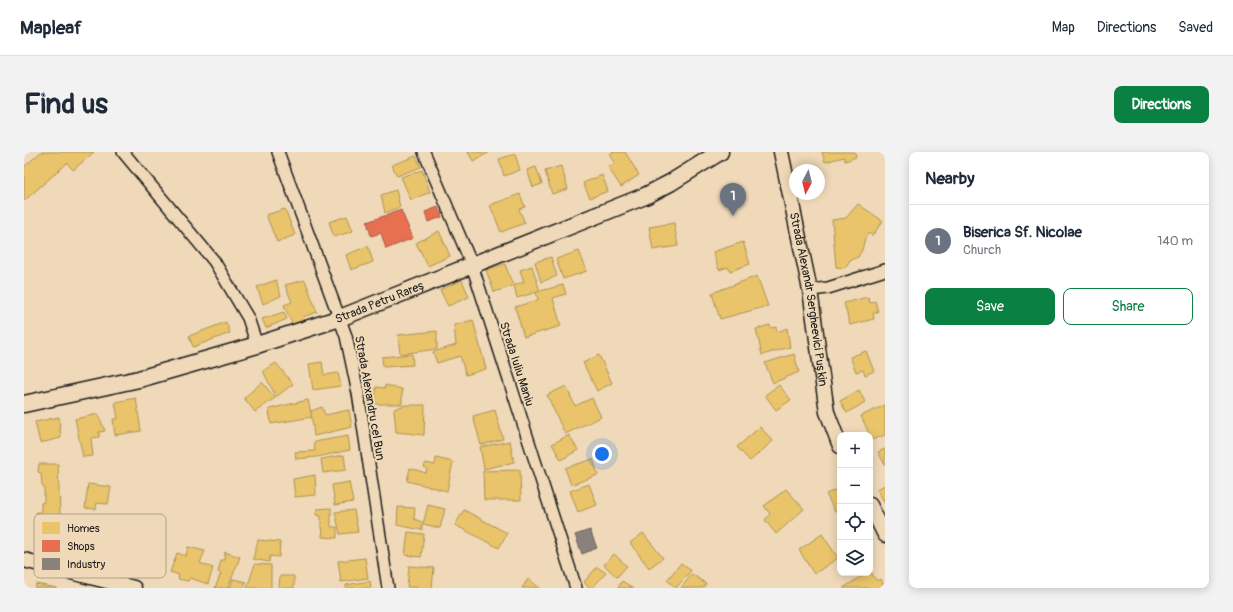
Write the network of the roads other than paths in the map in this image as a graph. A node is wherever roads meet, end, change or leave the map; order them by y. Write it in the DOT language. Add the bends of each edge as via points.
graph roads {
  1 [pos="123,152"];
  2 [pos="278,152"];
  3 [pos="424,152"];
  4 [pos="720,152"];
  5 [pos="781,152"];
  6 [pos="472,265"];
  7 [pos="885,270"];
  8 [pos="810,290"];
  9 [pos="340,318"];
  10 [pos="258,345"];
  11 [pos="24,404"];
  12 [pos="837,438"];
  13 [pos="873,511"];
  14 [pos="885,535"];
  15 [pos="24,560"];
  16 [pos="34,563"];
  17 [pos="95,578"];
  18 [pos="134,588"];
  19 [pos="388,588"];
  20 [pos="576,588"];
  1 -- 10 [label="street" via="214,261 248,318"];
  2 -- 9 [label="street, Strada Alexandru cel Bun"];
  3 -- 6 [label="street, Strada Iuliu Maniu"];
  4 -- 6 [label="main road, Strada Petru Rareș" via="645,196"];
  5 -- 8 [label="street, Strada Alexandr Sergheevici Pușkin"];
  6 -- 9 [label="main road, Strada Petru Rareș"];
  6 -- 20 [label="street, Strada Iuliu Maniu"];
  7 -- 8 [label="street" via="828,288"];
  8 -- 12 [label="street, Strada Alexandr Sergheevici Pușkin" via="827,412"];
  9 -- 10 [label="main road, Strada Petru Rareș"];
  9 -- 19 [label="street, Strada Alexandru cel Bun" via="358,393"];
  10 -- 11 [label="main road, Strada Petru Rareș" via="139,380"];
  13 -- 14 [label="street"];
  15 -- 16 [label="street"];
  17 -- 18 [label="street"];
}
